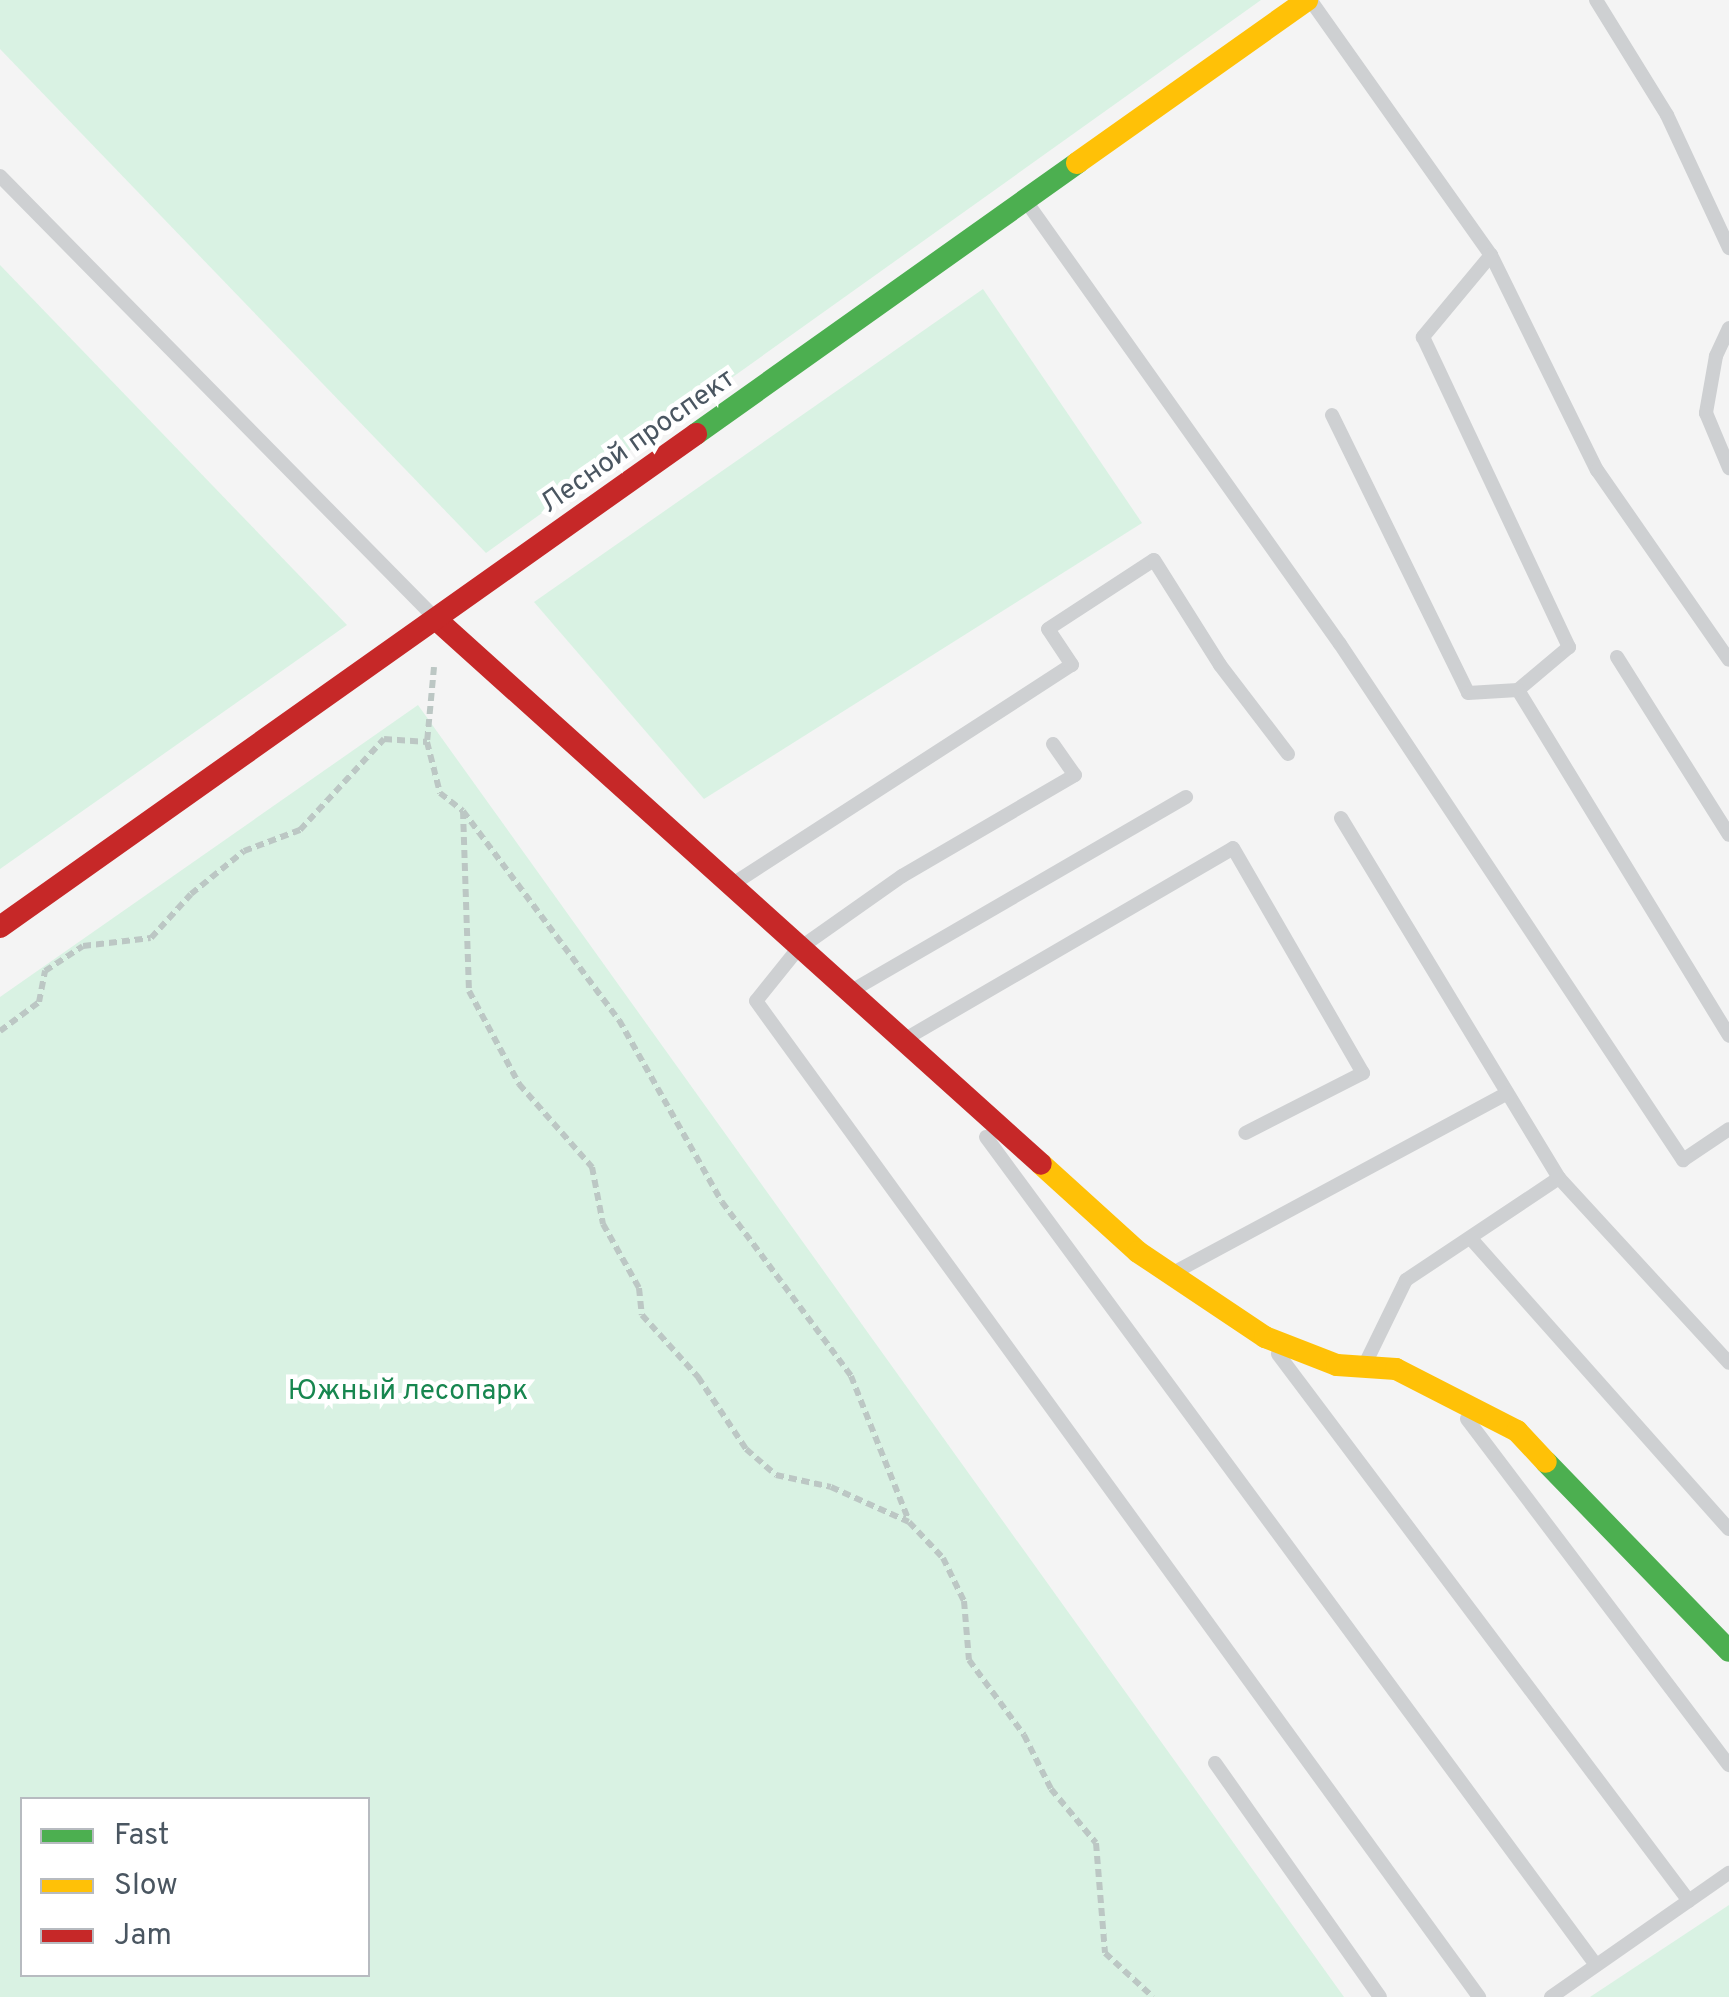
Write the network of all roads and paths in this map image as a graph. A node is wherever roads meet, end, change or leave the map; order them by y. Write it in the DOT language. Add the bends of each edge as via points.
graph roads {
  1 [pos="1309,0"];
  2 [pos="1596,0"];
  3 [pos="0,176"];
  4 [pos="1027,202"];
  5 [pos="1729,248"];
  6 [pos="1491,255"];
  7 [pos="1729,328"];
  8 [pos="1332,416"];
  9 [pos="1729,468"];
  10 [pos="438,621"];
  11 [pos="1617,657"];
  12 [pos="1729,660"];
  13 [pos="1518,690"];
  14 [pos="426,742"];
  15 [pos="1053,744"];
  16 [pos="1288,754"];
  17 [pos="1186,797"];
  18 [pos="463,810"];
  19 [pos="1341,818"];
  20 [pos="1729,835"];
  21 [pos="728,888"];
  22 [pos="0,927"];
  23 [pos="796,950"];
  24 [pos="847,994"];
  25 [pos="0,1031"];
  26 [pos="1729,1036"];
  27 [pos="900,1042"];
  28 [pos="944,1080"];
  29 [pos="1506,1092"];
  30 [pos="1729,1129"];
  31 [pos="1245,1133"];
  32 [pos="1558,1178"];
  33 [pos="1473,1240"];
  34 [pos="1169,1275"];
  35 [pos="1265,1337"];
  36 [pos="1729,1363"];
  37 [pos="1363,1367"];
  38 [pos="1445,1390"];
  39 [pos="909,1522"];
  40 [pos="1729,1529"];
  41 [pos="1729,1651"];
  42 [pos="1215,1764"];
  43 [pos="1729,1765"];
  44 [pos="1729,1873"];
  45 [pos="1689,1901"];
  46 [pos="1596,1965"];
  47 [pos="1153,1997"];
  48 [pos="1380,1997"];
  49 [pos="1479,1997"];
  50 [pos="1550,1997"];
  1 -- 4 [label="street, Лесной проспект"];
  1 -- 6 [label="lane"];
  2 -- 5 [label="lane" via="1667,115"];
  3 -- 10 [label="lane"];
  4 -- 10 [label="street, Лесной проспект"];
  4 -- 30 [label="lane" via="1340,644 1683,1160"];
  6 -- 12 [label="lane" via="1598,470"];
  6 -- 13 [label="lane" via="1422,337 1570,647"];
  7 -- 9 [label="lane" via="1716,356 1706,413"];
  8 -- 13 [label="lane" via="1468,693"];
  10 -- 14 [label="path"];
  10 -- 21 [label="street"];
  10 -- 22 [label="street, Лесной проспект"];
  11 -- 20 [label="lane"];
  13 -- 26 [label="lane"];
  14 -- 18 [label="path" via="440,793"];
  14 -- 25 [label="path" via="384,739 300,830 244,851 151,938 83,946 44,971 39,1002"];
  15 -- 23 [label="lane" via="1075,776 902,876"];
  16 -- 21 [label="lane" via="1220,665 1154,560 1048,629 1072,665"];
  17 -- 24 [label="lane"];
  18 -- 39 [label="path" via="619,1020 722,1202 851,1376"];
  18 -- 39 [label="path" via="470,991 519,1084 592,1167 602,1224 639,1288 642,1315 698,1377 746,1448 776,1475 831,1487"];
  19 -- 29 [label="lane"];
  21 -- 23 [label="street"];
  23 -- 24 [label="street"];
  23 -- 49 [label="lane" via="756,1002"];
  24 -- 27 [label="street"];
  27 -- 28 [label="street"];
  27 -- 31 [label="lane" via="1234,848 1363,1074"];
  28 -- 34 [label="street"];
  28 -- 46 [label="lane"];
  29 -- 32 [label="lane"];
  29 -- 34 [label="lane"];
  32 -- 33 [label="lane"];
  32 -- 36 [label="lane"];
  33 -- 37 [label="lane" via="1406,1280"];
  33 -- 40 [label="lane"];
  34 -- 35 [label="street"];
  35 -- 37 [label="street" via="1337,1365"];
  35 -- 45 [label="lane"];
  37 -- 38 [label="street" via="1396,1368"];
  38 -- 41 [label="street" via="1517,1431"];
  38 -- 43 [label="lane"];
  39 -- 47 [label="path" via="943,1558 964,1600 969,1660 1024,1735 1051,1789 1096,1843 1104,1953"];
  42 -- 48 [label="lane"];
  44 -- 45 [label="lane"];
  45 -- 46 [label="lane"];
  46 -- 50 [label="lane"];
}
